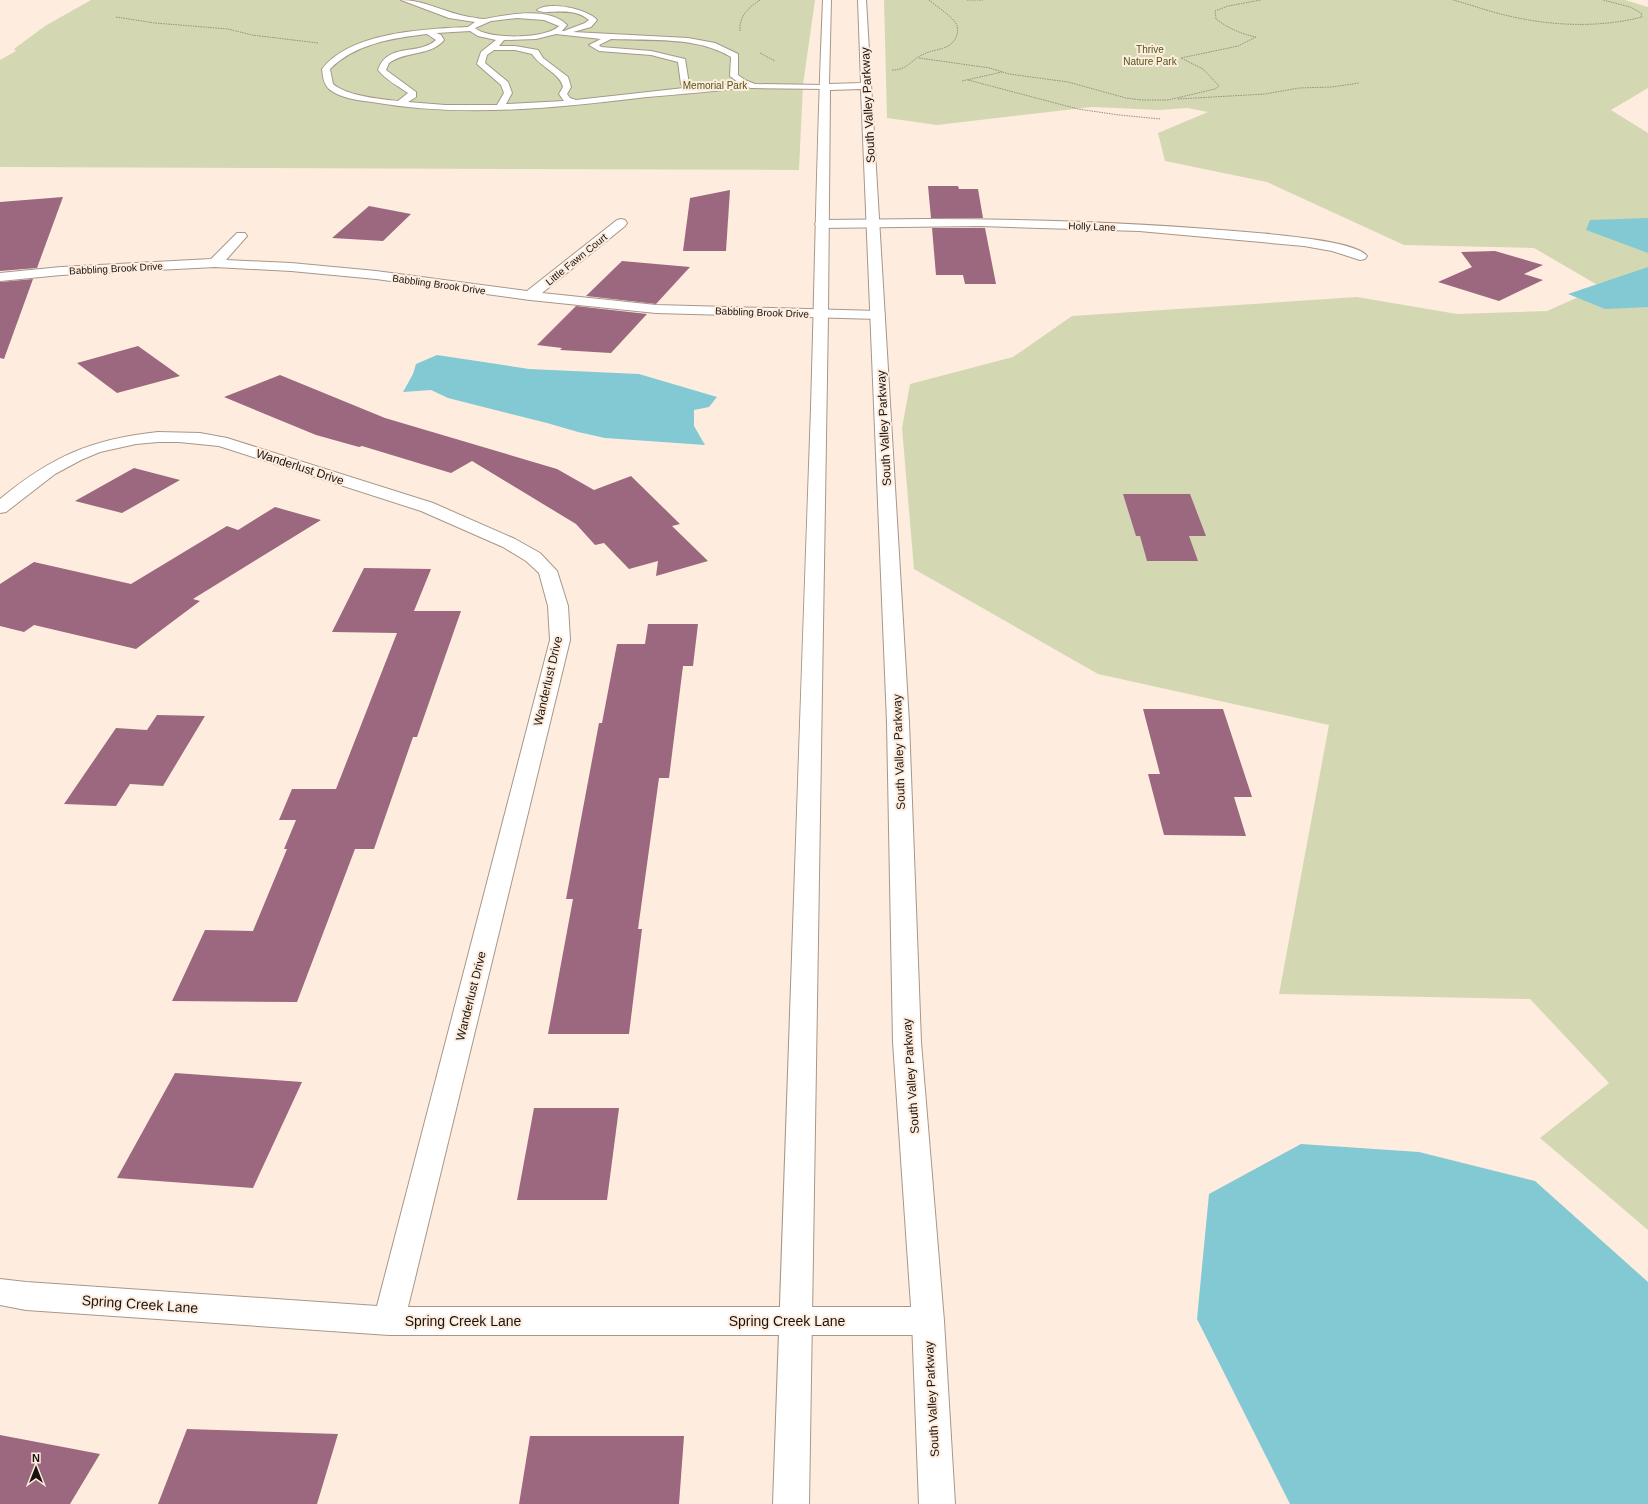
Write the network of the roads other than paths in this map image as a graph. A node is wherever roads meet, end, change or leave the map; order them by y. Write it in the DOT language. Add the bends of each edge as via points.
graph roads {
  1 [pos="404,0"];
  2 [pos="827,0"];
  3 [pos="862,0"];
  4 [pos="495,18"];
  5 [pos="482,21"];
  6 [pos="472,29"];
  7 [pos="428,32"];
  8 [pos="557,32"];
  9 [pos="610,37"];
  10 [pos="502,38"];
  11 [pos="492,48"];
  12 [pos="748,84"];
  13 [pos="867,86"];
  14 [pos="825,87"];
  15 [pos="690,90"];
  16 [pos="575,103"];
  17 [pos="400,104"];
  18 [pos="500,107"];
  19 [pos="621,223"];
  20 [pos="874,223"];
  21 [pos="821,224"];
  22 [pos="241,236"];
  23 [pos="1360,256"];
  24 [pos="215,263"];
  25 [pos="0,277"];
  26 [pos="530,296"];
  27 [pos="821,314"];
  28 [pos="878,315"];
  29 [pos="0,508"];
  30 [pos="0,1292"];
  31 [pos="390,1321"];
  32 [pos="796,1321"];
  33 [pos="928,1321"];
  34 [pos="792,1504"];
  35 [pos="937,1504"];
  1 -- 5 [label="lane" via="452,16"];
  2 -- 14 [label="main road"];
  3 -- 13 [label="main road, South Valley Parkway"];
  4 -- 5 [label="lane"];
  4 -- 8 [label="lane" via="524,16 560,21 563,25"];
  4 -- 8 [label="lane" via="524,11 550,9 574,10 588,15 593,20 588,24"];
  5 -- 6 [label="lane"];
  6 -- 7 [label="lane"];
  6 -- 10 [label="lane" via="479,34"];
  7 -- 17 [label="lane" via="438,37 438,44 403,53 386,61 382,70 388,77 412,92 413,95"];
  7 -- 17 [label="lane" via="356,48 345,53 326,69 328,82 332,88 381,102"];
  8 -- 9 [label="lane"];
  8 -- 10 [label="lane" via="531,37"];
  9 -- 12 [label="lane" via="692,41 725,49 735,56 734,76"];
  9 -- 15 [label="lane" via="593,45 599,49 650,53 682,61 685,84"];
  10 -- 11 [label="lane"];
  11 -- 16 [label="lane" via="515,48 535,52 540,60 565,79 567,87 563,94 567,100"];
  11 -- 18 [label="lane" via="485,53 481,64 505,84 508,93"];
  12 -- 14 [label="lane" via="762,87"];
  12 -- 15 [label="lane"];
  13 -- 14 [label="main road"];
  13 -- 20 [label="main road, South Valley Parkway"];
  14 -- 21 [label="main road"];
  15 -- 16 [label="lane"];
  16 -- 18 [label="lane"];
  17 -- 18 [label="lane"];
  19 -- 26 [label="main road, Little Fawn Court"];
  20 -- 21 [label="main road, Holly Lane"];
  20 -- 23 [label="main road, Holly Lane" via="1040,224 1180,230 1302,242 1347,249"];
  20 -- 28 [label="main road, South Valley Parkway"];
  21 -- 27 [label="main road"];
  22 -- 24 [label="main road"];
  24 -- 25 [label="main road, Babbling Brook Drive" via="61,271"];
  24 -- 26 [label="main road, Babbling Brook Drive" via="376,275"];
  26 -- 27 [label="main road, Babbling Brook Drive" via="656,309"];
  27 -- 28 [label="main road, Babbling Brook Drive"];
  27 -- 32 [label="main road"];
  28 -- 33 [label="main road, South Valley Parkway" via="898,722 908,1042"];
  29 -- 31 [label="main road, Wanderlust Drive" via="50,469 84,452 111,444 158,437 199,437 221,441 427,508 509,543 533,557 548,571 558,606 560,640"];
  30 -- 31 [label="main road, Spring Creek Lane" via="34,1297"];
  31 -- 32 [label="main road, Spring Creek Lane"];
  32 -- 33 [label="main road, Spring Creek Lane"];
  32 -- 34 [label="main road"];
  33 -- 35 [label="main road, South Valley Parkway"];
}
